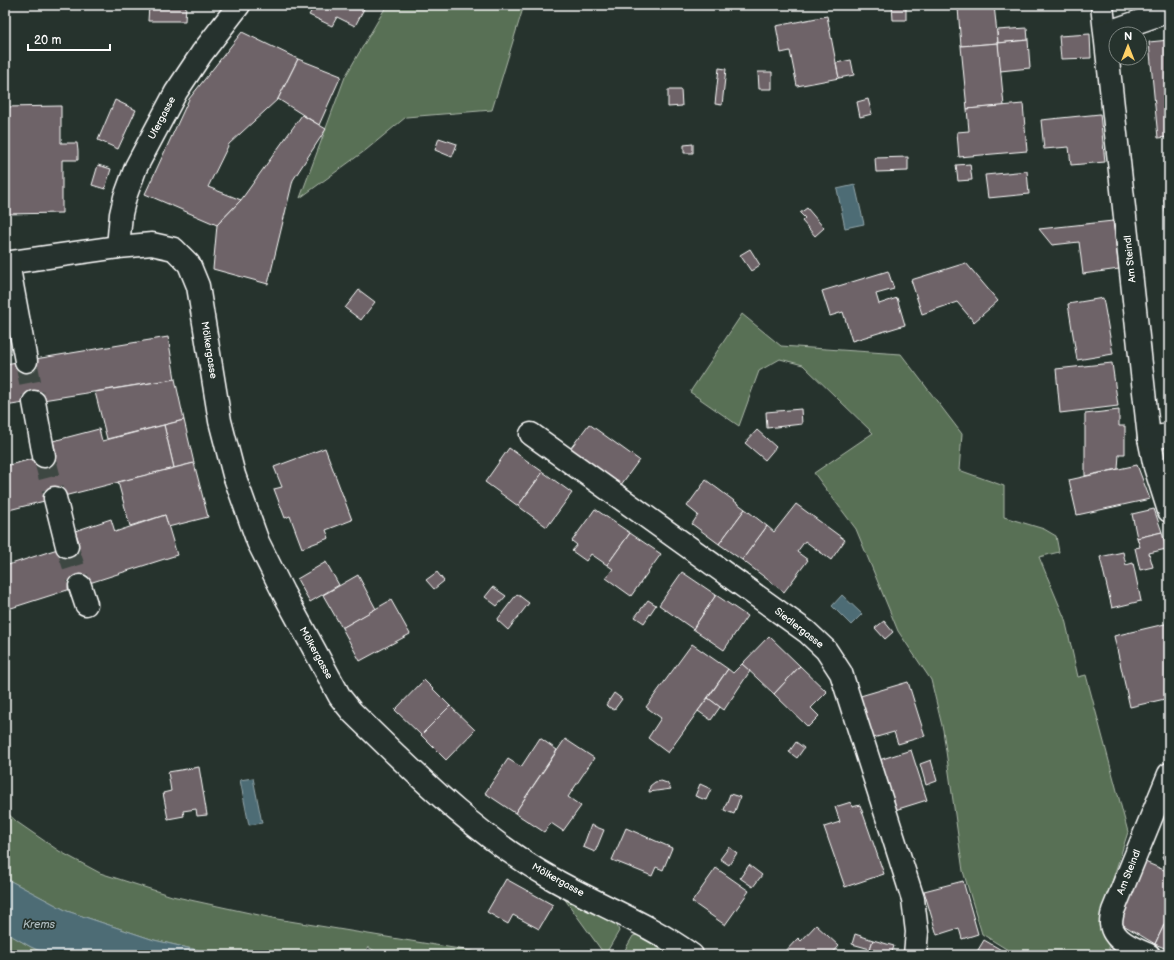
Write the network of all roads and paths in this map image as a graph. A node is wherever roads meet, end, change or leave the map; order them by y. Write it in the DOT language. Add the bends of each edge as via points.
graph roads {
  1 [pos="239,5"];
  2 [pos="1102,5"];
  3 [pos="1169,11"];
  4 [pos="1106,34"];
  5 [pos="118,247"];
  6 [pos="6,263"];
  7 [pos="26,361"];
  8 [pos="34,402"];
  9 [pos="531,434"];
  10 [pos="1159,436"];
  11 [pos="44,456"];
  12 [pos="55,498"];
  13 [pos="1169,511"];
  14 [pos="67,546"];
  15 [pos="1169,774"];
  16 [pos="692,955"];
  17 [pos="915,955"];
  18 [pos="1149,955"];
  1 -- 5 [label="street, Ufergasse" via="176,92 136,167 121,214"];
  2 -- 4 [label="street, Am Steindl"];
  3 -- 4 [label="street"];
  4 -- 10 [label="street, Am Steindl"];
  5 -- 6 [label="street, Mölkergasse"];
  5 -- 16 [label="street, Mölkergasse" via="152,244 174,249 189,264 198,286 220,421 234,475 258,542 282,592 340,697 352,712 445,801 497,842 551,878 633,919 673,941"];
  6 -- 7 [label="street"];
  8 -- 11 [label="street"];
  9 -- 17 [label="street, Siedlergasse" via="807,632 826,650 841,673 913,899 917,932"];
  10 -- 13 [label="street, Am Steindl" via="1154,467"];
  12 -- 14 [label="street"];
  15 -- 18 [label="street, Am Steindl" via="1113,911 1111,924 1116,936"];
}
